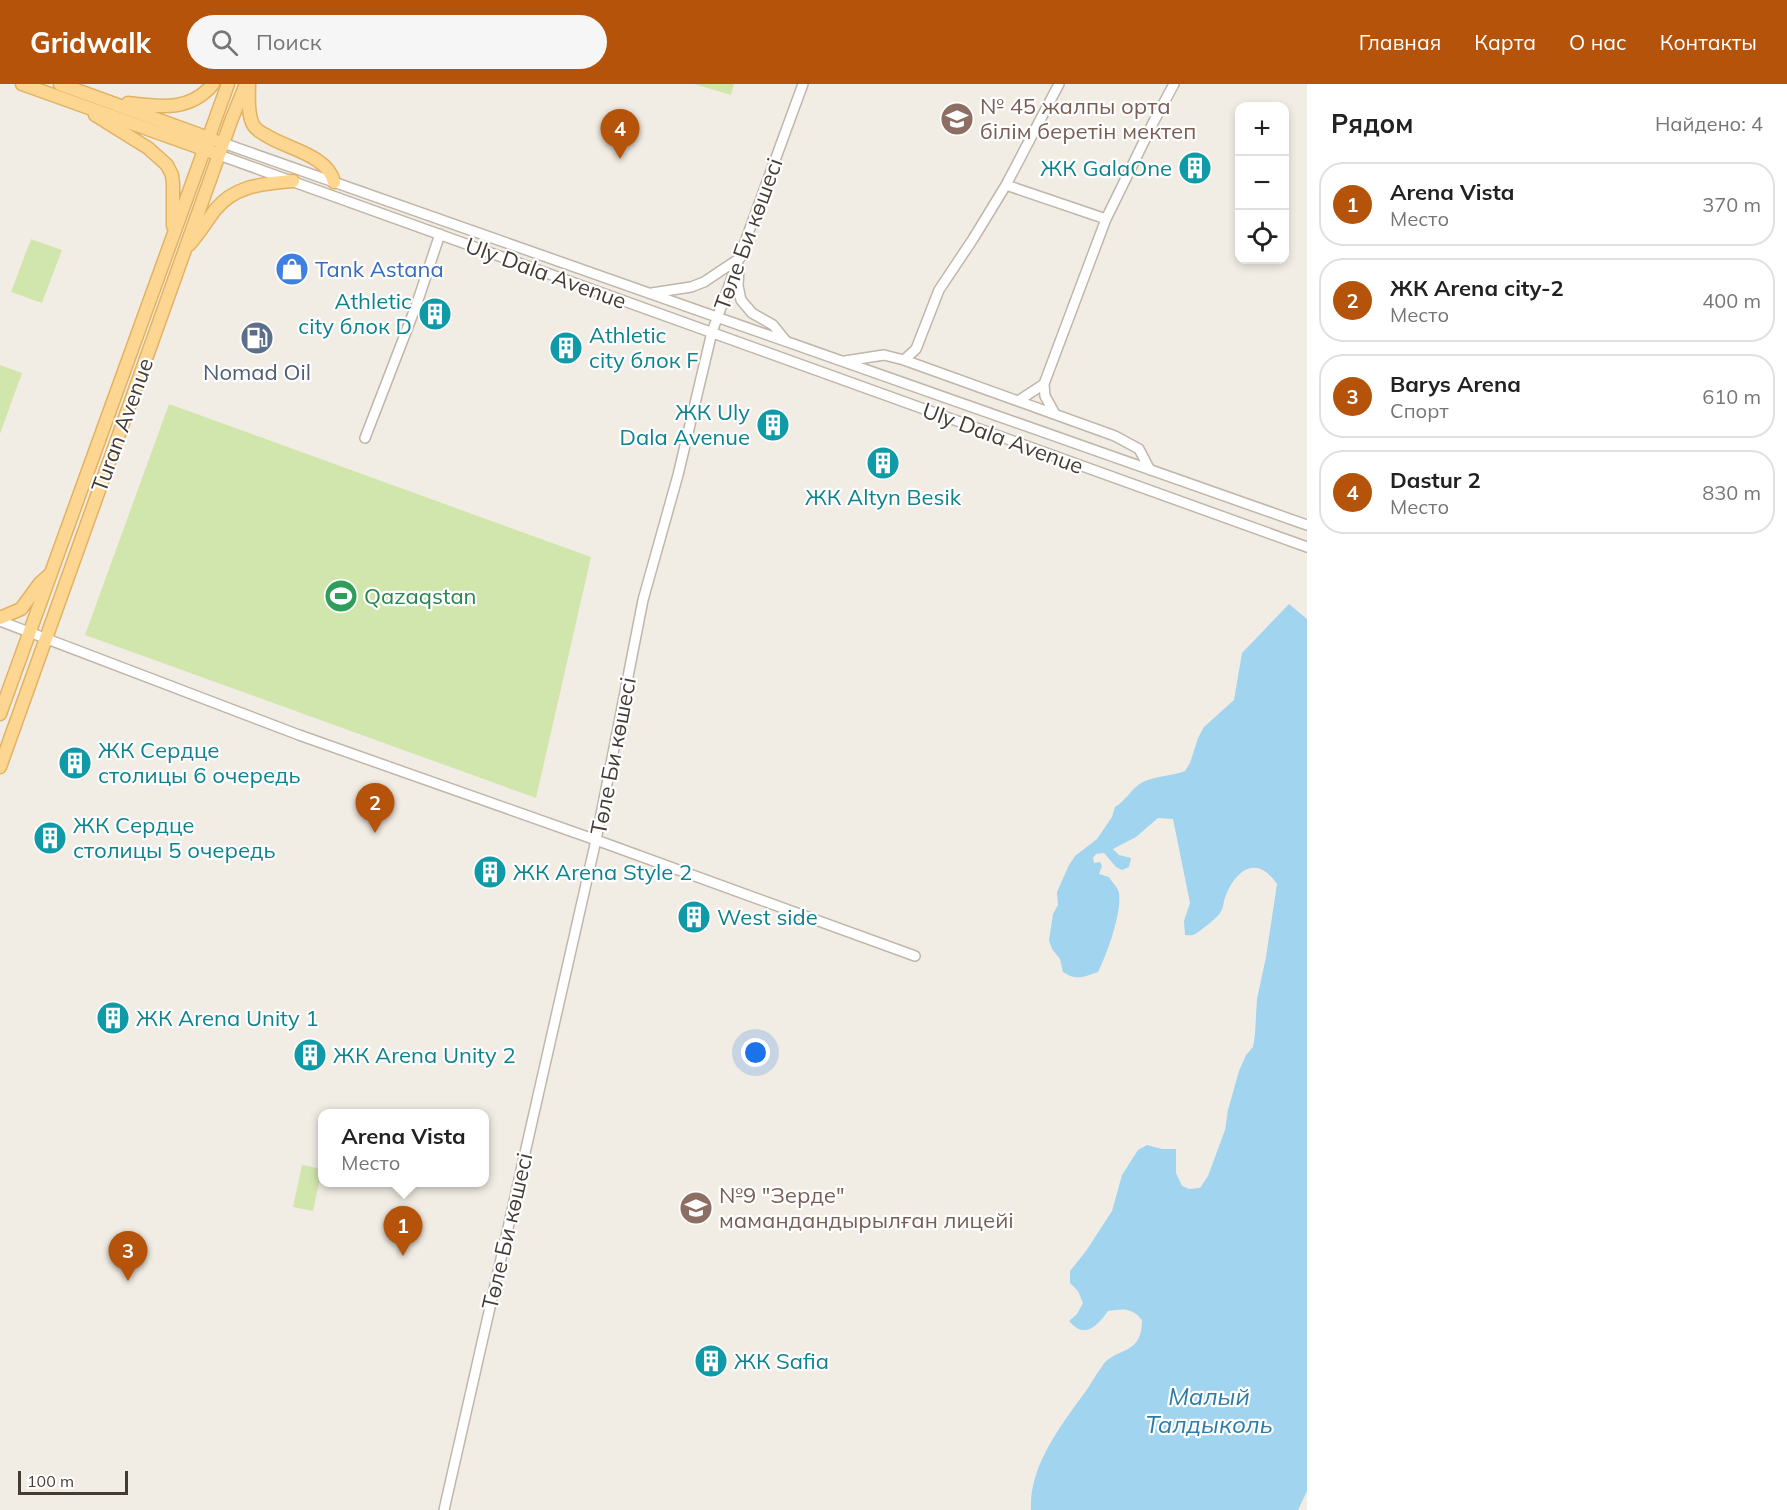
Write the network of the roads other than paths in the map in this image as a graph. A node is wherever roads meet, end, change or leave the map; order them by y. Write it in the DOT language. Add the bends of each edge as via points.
graph roads {
  1 [pos="22,84"];
  2 [pos="60,84"];
  3 [pos="213,84"];
  4 [pos="228,84"];
  5 [pos="247,84"];
  6 [pos="803,84"];
  7 [pos="1059,84"];
  8 [pos="1174,84"];
  9 [pos="107,101"];
  10 [pos="76,103"];
  11 [pos="207,143"];
  12 [pos="221,149"];
  13 [pos="293,182"];
  14 [pos="334,182"];
  15 [pos="1006,185"];
  16 [pos="1106,219"];
  17 [pos="440,234"];
  18 [pos="174,235"];
  19 [pos="186,248"];
  20 [pos="740,258"];
  21 [pos="649,293"];
  22 [pos="717,317"];
  23 [pos="711,332"];
  24 [pos="786,341"];
  25 [pos="904,360"];
  26 [pos="843,361"];
  27 [pos="1044,384"];
  28 [pos="1018,401"];
  29 [pos="1055,414"];
  30 [pos="364,438"];
  31 [pos="1150,470"];
  32 [pos="1206,489"];
  33 [pos="1244,503"];
  34 [pos="1199,508"];
  35 [pos="1239,522"];
  36 [pos="1307,525"];
  37 [pos="1307,547"];
  38 [pos="52,572"];
  39 [pos="0,619"];
  40 [pos="31,632"];
  41 [pos="46,637"];
  42 [pos="0,714"];
  43 [pos="0,767"];
  44 [pos="596,840"];
  45 [pos="915,956"];
  46 [pos="444,1510"];
  1 -- 10 [label="main road, Uly Dala Avenue"];
  2 -- 9 [label="main road, Uly Dala Avenue"];
  3 -- 9 [label="main road" via="189,102 167,107"];
  4 -- 11 [label="main road, Turan Avenue"];
  5 -- 12 [label="main road, Turan Avenue"];
  5 -- 14 [label="main road" via="254,127 320,162"];
  6 -- 20 [label="street, Төле Би көшесі"];
  7 -- 15 [label="street"];
  8 -- 16 [label="street"];
  9 -- 11 [label="main road, Uly Dala Avenue"];
  10 -- 11 [label="main road, Uly Dala Avenue"];
  10 -- 18 [label="main road" via="148,148 167,165 173,184"];
  11 -- 12 [label="main road, Uly Dala Avenue"];
  11 -- 18 [label="main road, Turan Avenue"];
  12 -- 13 [label="street, Uly Dala Avenue"];
  12 -- 14 [label="street, Uly Dala Avenue"];
  12 -- 19 [label="main road, Turan Avenue"];
  13 -- 17 [label="street, Uly Dala Avenue"];
  13 -- 19 [label="main road" via="257,184 234,194 217,208"];
  14 -- 21 [label="street, Uly Dala Avenue"];
  15 -- 16 [label="street"];
  15 -- 25 [label="street" via="939,290 916,349"];
  16 -- 27 [label="street"];
  17 -- 23 [label="street, Uly Dala Avenue"];
  17 -- 30 [label="street"];
  18 -- 38 [label="main road, Turan Avenue"];
  19 -- 41 [label="main road, Turan Avenue"];
  20 -- 21 [label="street" via="691,287"];
  20 -- 22 [label="street, Төле Би көшесі"];
  20 -- 24 [label="street" via="741,300 752,314 773,325"];
  21 -- 22 [label="street, Uly Dala Avenue"];
  22 -- 23 [label="street, Төле Би көшесі"];
  22 -- 24 [label="street, Uly Dala Avenue"];
  23 -- 34 [label="street, Uly Dala Avenue"];
  23 -- 44 [label="street, Төле Би көшесі" via="678,475 643,600"];
  24 -- 26 [label="street, Uly Dala Avenue"];
  25 -- 26 [label="street" via="884,355"];
  25 -- 28 [label="street"];
  26 -- 31 [label="street, Uly Dala Avenue"];
  27 -- 28 [label="street"];
  27 -- 29 [label="street" via="1045,396"];
  28 -- 29 [label="street"];
  29 -- 31 [label="street" via="1115,436 1138,449"];
  31 -- 32 [label="street, Uly Dala Avenue"];
  32 -- 33 [label="street, Uly Dala Avenue"];
  32 -- 34 [label="street"];
  33 -- 35 [label="street"];
  33 -- 36 [label="street, Uly Dala Avenue"];
  34 -- 35 [label="street, Uly Dala Avenue"];
  35 -- 37 [label="street, Uly Dala Avenue"];
  38 -- 39 [label="main road" via="21,609"];
  38 -- 40 [label="main road, Turan Avenue"];
  39 -- 40 [label="street"];
  40 -- 41 [label="street"];
  40 -- 42 [label="main road, Turan Avenue"];
  41 -- 43 [label="main road, Turan Avenue"];
  41 -- 44 [label="street" via="299,735"];
  44 -- 45 [label="street"];
  44 -- 46 [label="street, Төле Би көшесі"];
}
